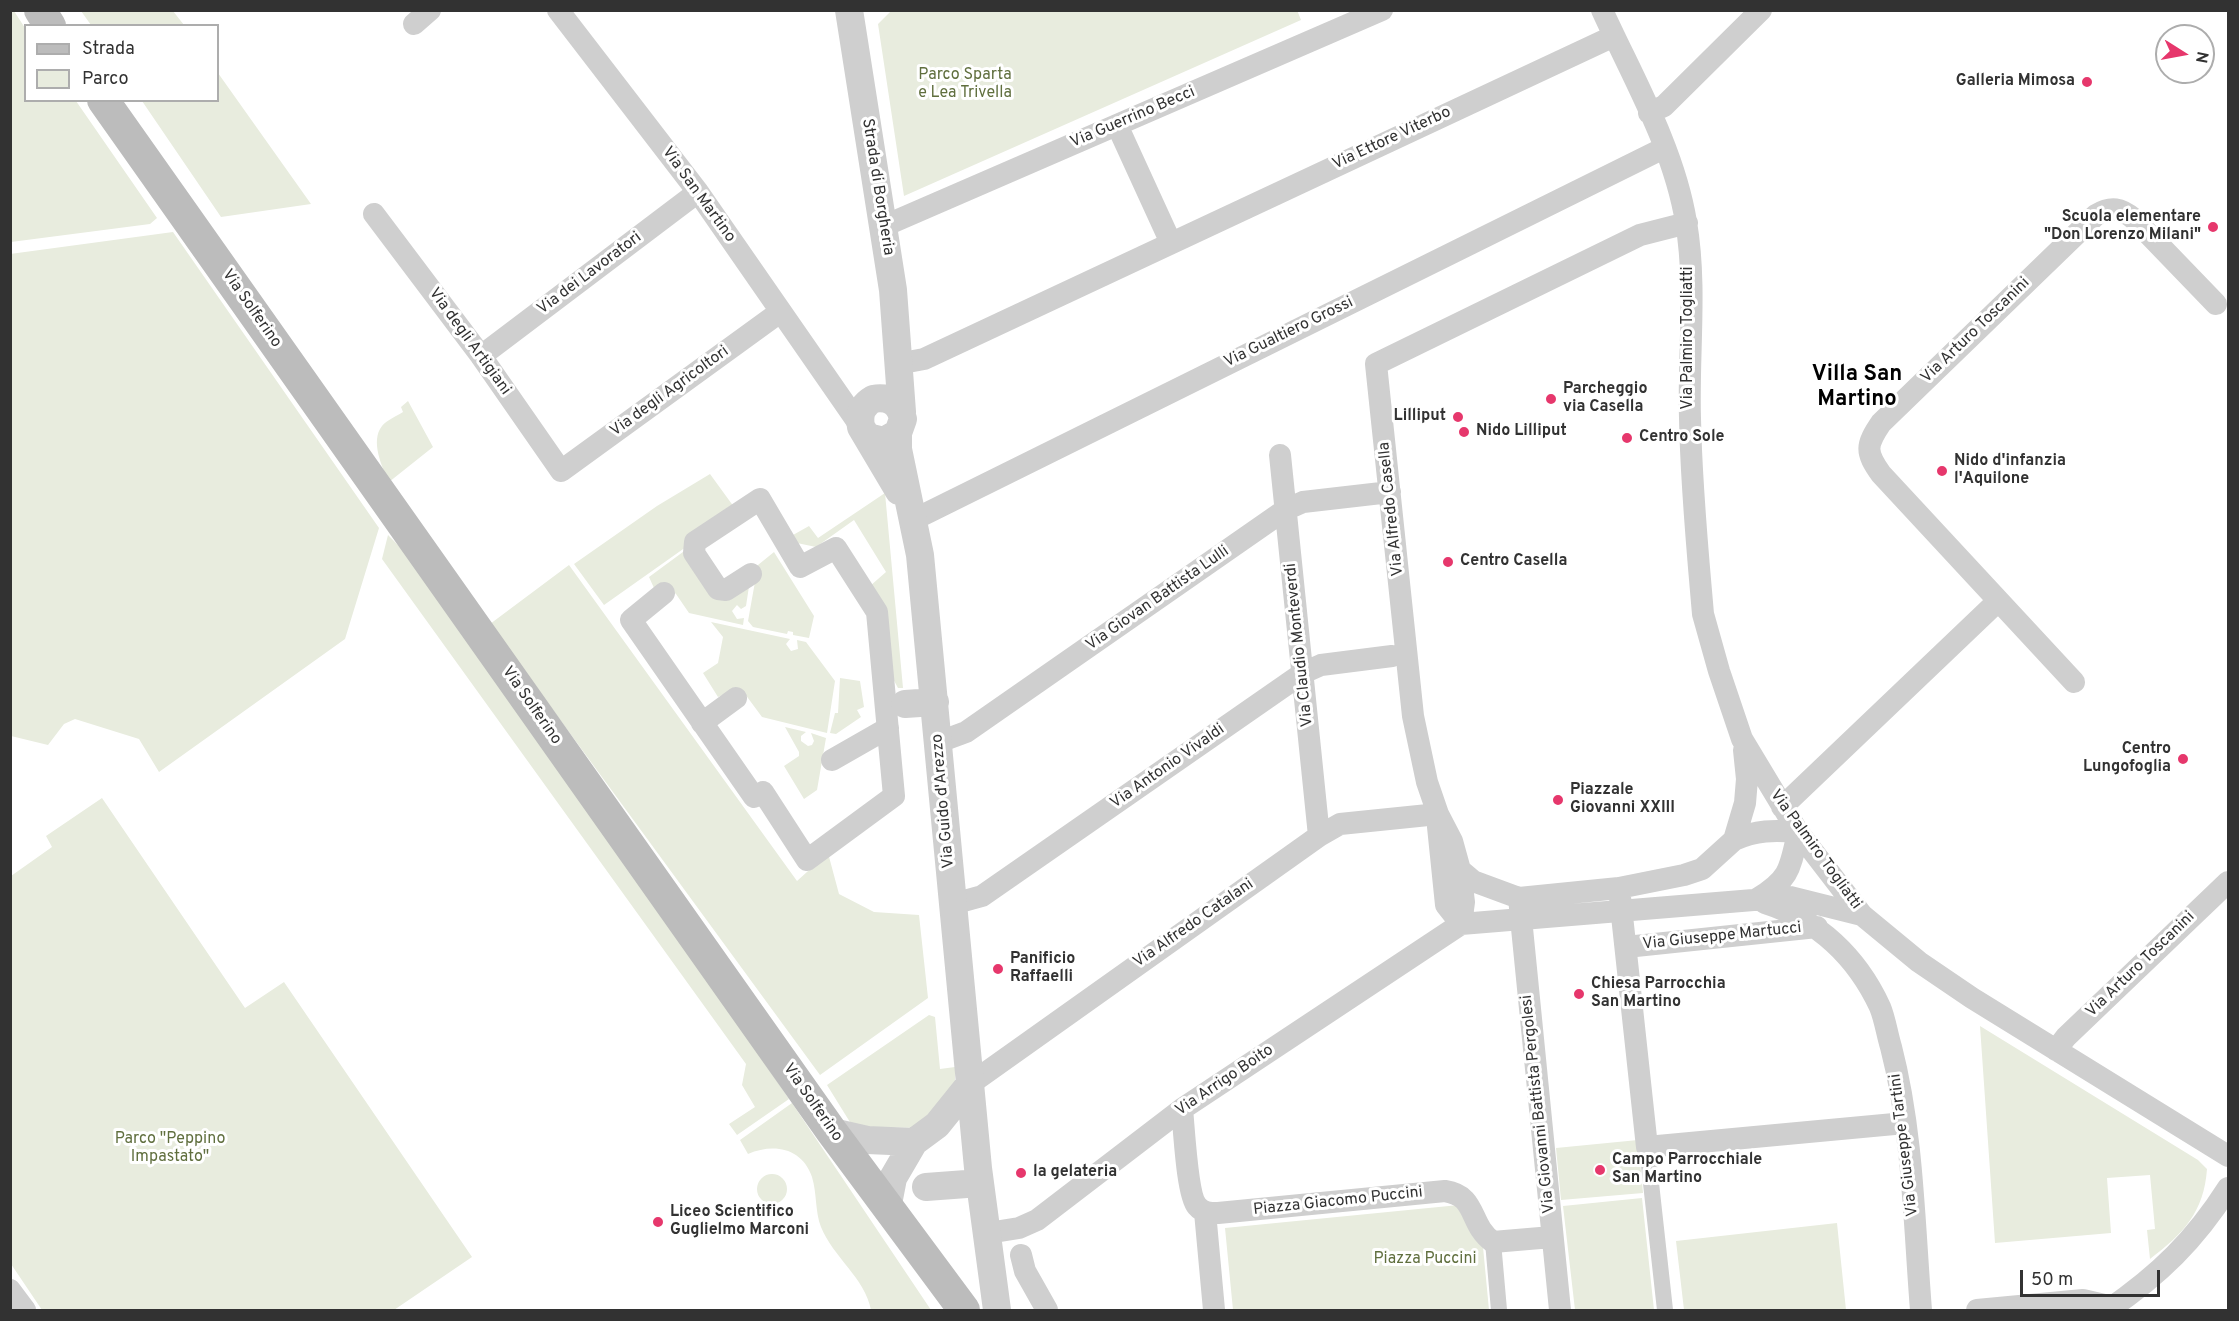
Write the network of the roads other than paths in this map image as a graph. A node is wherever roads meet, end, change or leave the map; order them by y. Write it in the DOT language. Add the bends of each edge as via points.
graph roads {
  1 [pos="40,10"];
  2 [pos="558,10"];
  3 [pos="849,10"];
  4 [pos="1382,10"];
  5 [pos="1602,10"];
  6 [pos="1761,10"];
  7 [pos="49,24"];
  8 [pos="1614,36"];
  9 [pos="104,102"];
  10 [pos="1649,113"];
  11 [pos="1117,125"];
  12 [pos="1664,148"];
  13 [pos="698,192"];
  14 [pos="374,214"];
  15 [pos="1687,223"];
  16 [pos="884,226"];
  17 [pos="1171,243"];
  18 [pos="2216,304"];
  19 [pos="780,312"];
  20 [pos="481,356"];
  21 [pos="897,364"];
  22 [pos="867,416"];
  23 [pos="900,422"];
  24 [pos="1280,455"];
  25 [pos="561,471"];
  26 [pos="1390,492"];
  27 [pos="1285,510"];
  28 [pos="915,519"];
  29 [pos="751,574"];
  30 [pos="664,593"];
  31 [pos="1998,601"];
  32 [pos="1392,656"];
  33 [pos="1303,673"];
  34 [pos="2074,682"];
  35 [pos="736,698"];
  36 [pos="935,702"];
  37 [pos="895,705"];
  38 [pos="702,723"];
  39 [pos="888,728"];
  40 [pos="1742,739"];
  41 [pos="939,742"];
  42 [pos="832,760"];
  43 [pos="1782,807"];
  44 [pos="1438,814"];
  45 [pos="1798,832"];
  46 [pos="1319,836"];
  47 [pos="1734,840"];
  48 [pos="1460,870"];
  49 [pos="2229,882"];
  50 [pos="1618,888"];
  51 [pos="1755,900"];
  52 [pos="953,904"];
  53 [pos="1520,908"];
  54 [pos="1621,911"];
  55 [pos="1862,915"];
  56 [pos="1461,924"];
  57 [pos="1817,927"];
  58 [pos="1626,946"];
  59 [pos="2056,1050"];
  60 [pos="970,1084"];
  61 [pos="1182,1109"];
  62 [pos="1905,1123"];
  63 [pos="832,1132"];
  64 [pos="914,1142"];
  65 [pos="1647,1148"];
  66 [pos="2229,1156"];
  67 [pos="980,1183"];
  68 [pos="926,1187"];
  69 [pos="2229,1188"];
  70 [pos="887,1209"];
  71 [pos="1205,1212"];
  72 [pos="988,1233"];
  73 [pos="1552,1237"];
  74 [pos="1493,1242"];
  75 [pos="1021,1255"];
  76 [pos="10,1290"];
  77 [pos="2110,1309"];
  78 [pos="963,1310"];
  79 [pos="25,1311"];
  80 [pos="997,1311"];
  81 [pos="1047,1311"];
  82 [pos="1214,1311"];
  83 [pos="1499,1311"];
  84 [pos="1560,1311"];
  85 [pos="1665,1311"];
  86 [pos="1921,1311"];
  87 [pos="1977,1311"];
  1 -- 7 [label="main road"];
  2 -- 13 [label="street, Via San Martino"];
  3 -- 16 [label="street, Strada di Borgheria"];
  4 -- 11 [label="street, Via Guerrino Becci"];
  5 -- 8 [label="street, Via Palmiro Togliatti"];
  6 -- 10 [label="street" via="1664,106"];
  8 -- 10 [label="street, Via Palmiro Togliatti"];
  8 -- 17 [label="street, Via Ettore Viterbo"];
  9 -- 63 [label="main road, Via Solferino"];
  10 -- 12 [label="street, Via Palmiro Togliatti"];
  11 -- 16 [label="street, Via Guerrino Becci"];
  11 -- 17 [label="street"];
  12 -- 15 [label="street, Via Palmiro Togliatti"];
  12 -- 28 [label="street, Via Gualtiero Grossi"];
  13 -- 19 [label="street, Via San Martino"];
  13 -- 20 [label="street, Via dei Lavoratori"];
  14 -- 20 [label="street, Via degli Artigiani"];
  15 -- 26 [label="street, Via Alfredo Casella" via="1640,235 1376,364"];
  15 -- 40 [label="street, Via Palmiro Togliatti" via="1690,418 1701,591 1713,650"];
  16 -- 21 [label="street, Strada di Borgheria"];
  17 -- 21 [label="street, Via Ettore Viterbo" via="924,359"];
  18 -- 31 [label="street, Via Arturo Toscanini" via="2124,210 2108,208 1881,423 1870,440 1869,457"];
  19 -- 22 [label="street, Via San Martino" via="831,385 853,399"];
  19 -- 25 [label="street, Via degli Agricoltori"];
  20 -- 25 [label="street, Via degli Artigiani"];
  21 -- 22 [label="street"];
  21 -- 23 [label="street, Strada di Borgheria"];
  22 -- 23 [label="street" via="890,399"];
  22 -- 23 [label="street" via="884,441"];
  22 -- 28 [label="street"];
  23 -- 28 [label="street, Strada di Borgheria" via="898,449"];
  24 -- 27 [label="street, Via Claudio Monteverdi"];
  26 -- 27 [label="street, Via Giovan Battista Lulli" via="1303,502"];
  26 -- 44 [label="street, Via Alfredo Casella" via="1413,716"];
  27 -- 33 [label="street, Via Claudio Monteverdi"];
  27 -- 41 [label="street, Via Giovan Battista Lulli" via="966,732"];
  28 -- 36 [label="street, Via Guido d'Arezzo"];
  29 -- 37 [label="street" via="726,590 718,589 694,553 695,542 760,499 800,567 836,548 877,612"];
  30 -- 38 [label="street" via="631,620"];
  31 -- 34 [label="street, Via Arturo Toscanini"];
  31 -- 43 [label="street"];
  32 -- 33 [label="street, Via Antonio Vivaldi" via="1321,665"];
  33 -- 46 [label="street, Via Claudio Monteverdi"];
  33 -- 52 [label="street, Via Antonio Vivaldi" via="982,896"];
  35 -- 38 [label="street"];
  36 -- 37 [label="street"];
  36 -- 41 [label="street, Via Guido d'Arezzo"];
  37 -- 39 [label="street"];
  38 -- 39 [label="street" via="754,797 763,792 807,860 894,796"];
  39 -- 42 [label="street"];
  40 -- 43 [label="street, Via Palmiro Togliatti"];
  40 -- 47 [label="street" via="1747,779 1745,803"];
  41 -- 52 [label="street, Via Guido d'Arezzo"];
  43 -- 45 [label="street, Via Palmiro Togliatti"];
  44 -- 46 [label="street, Via Alfredo Catalani" via="1340,824"];
  44 -- 48 [label="street, Via Alfredo Casella" via="1452,841"];
  44 -- 56 [label="street, Via Alfredo Casella" via="1446,905"];
  45 -- 47 [label="street" via="1769,830"];
  45 -- 51 [label="street" via="1787,873 1777,887"];
  45 -- 55 [label="street, Via Palmiro Togliatti"];
  46 -- 60 [label="street, Via Alfredo Catalani"];
  47 -- 50 [label="street" via="1702,868"];
  48 -- 53 [label="street"];
  48 -- 56 [label="street, Via Alfredo Casella" via="1464,902"];
  49 -- 59 [label="street, Via Arturo Toscanini"];
  50 -- 53 [label="street"];
  50 -- 54 [label="street"];
  51 -- 54 [label="street"];
  51 -- 55 [label="street" via="1790,897"];
  51 -- 57 [label="street, Via Giuseppe Tartini"];
  52 -- 60 [label="street, Via Guido d'Arezzo"];
  53 -- 54 [label="street"];
  53 -- 56 [label="street"];
  53 -- 73 [label="street, Via Giovanni Battista Pergolesi"];
  54 -- 58 [label="street"];
  55 -- 59 [label="street, Via Palmiro Togliatti" via="1919,962"];
  56 -- 61 [label="street, Via Arrigo Boito"];
  57 -- 58 [label="street, Via Giuseppe Martucci"];
  57 -- 62 [label="street, Via Giuseppe Tartini" via="1847,954 1880,1008"];
  58 -- 65 [label="street"];
  59 -- 66 [label="street, Via Palmiro Togliatti"];
  60 -- 64 [label="street" via="938,1125"];
  60 -- 67 [label="street, Via Guido d'Arezzo"];
  61 -- 71 [label="street" via="1191,1191 1196,1206"];
  61 -- 72 [label="street, Via Arrigo Boito" via="1037,1220 1019,1228"];
  62 -- 65 [label="street"];
  62 -- 86 [label="street, Via Giuseppe Tartini"];
  63 -- 64 [label="street" via="867,1140"];
  63 -- 70 [label="main road, Via Solferino"];
  64 -- 70 [label="street" via="893,1178"];
  65 -- 85 [label="street"];
  67 -- 68 [label="street"];
  67 -- 72 [label="street, Via Guido d'Arezzo"];
  69 -- 77 [label="street" via="2187,1246 2138,1290"];
  70 -- 78 [label="main road, Via Solferino"];
  71 -- 74 [label="street, Piazza Giacomo Puccini" via="1445,1191 1459,1193 1468,1202 1484,1235"];
  71 -- 82 [label="street"];
  72 -- 80 [label="street, Via Guido d'Arezzo"];
  73 -- 74 [label="street"];
  73 -- 84 [label="street, Via Giovanni Battista Pergolesi"];
  74 -- 83 [label="street"];
  75 -- 81 [label="street" via="1025,1271"];
  76 -- 79 [label="street"];
  77 -- 87 [label="street" via="2083,1300"];
}
